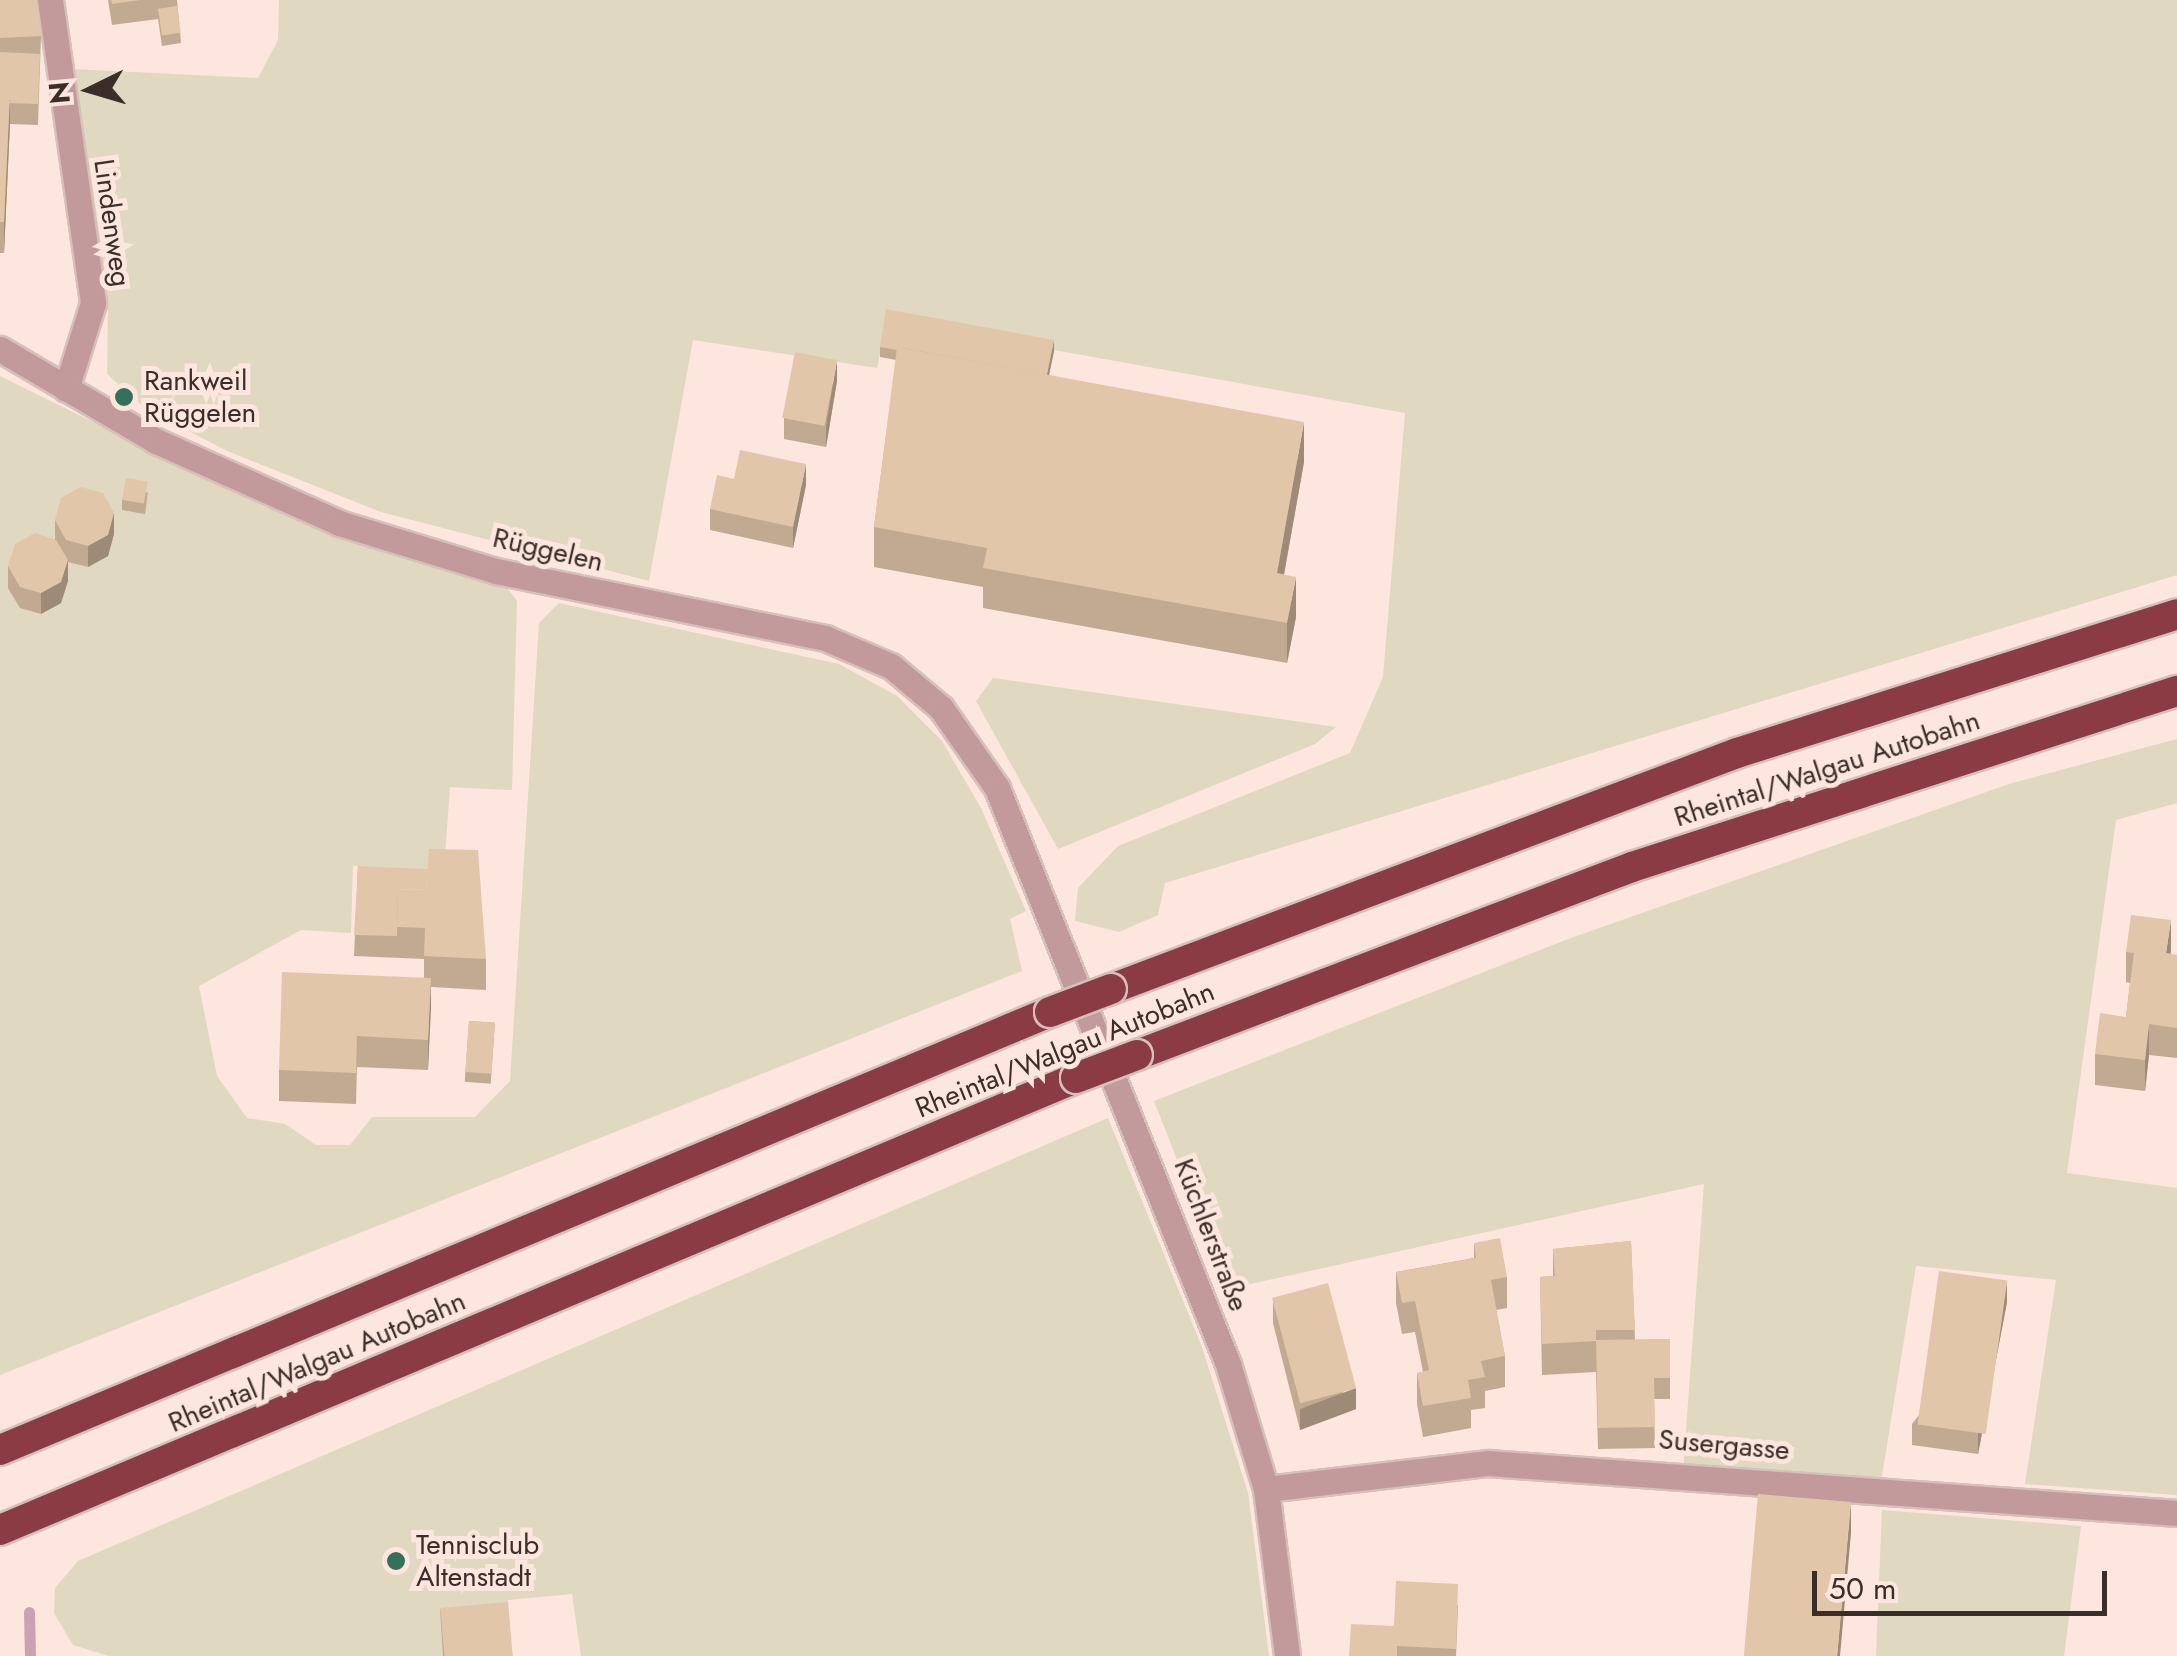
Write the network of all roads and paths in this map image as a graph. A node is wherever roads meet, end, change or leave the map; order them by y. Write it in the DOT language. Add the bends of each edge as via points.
graph roads {
  1 [pos="50,0"];
  2 [pos="0,348"];
  3 [pos="66,389"];
  4 [pos="2177,614"];
  5 [pos="2177,691"];
  6 [pos="1024,851"];
  7 [pos="0,1450"];
  8 [pos="1266,1490"];
  9 [pos="2177,1513"];
  10 [pos="0,1530"];
  11 [pos="1287,1656"];
  1 -- 3 [label="street, Lindenweg" via="93,302"];
  2 -- 3 [label="street, Rüggelen"];
  3 -- 6 [label="street, Rüggelen" via="205,466 357,528 496,571 867,652 959,728"];
  4 -- 7 [label="highway, Rheintal/Walgau Autobahn, bridge" via="1719,759 1050,1012"];
  5 -- 10 [label="highway, Rheintal/Walgau Autobahn, bridge" via="1632,867 1137,1054"];
  6 -- 8 [label="street, Küchlerstraße" via="1196,1277"];
  8 -- 9 [label="street, Susergasse" via="1488,1463"];
  8 -- 11 [label="street, Küchlerstraße"];
}
